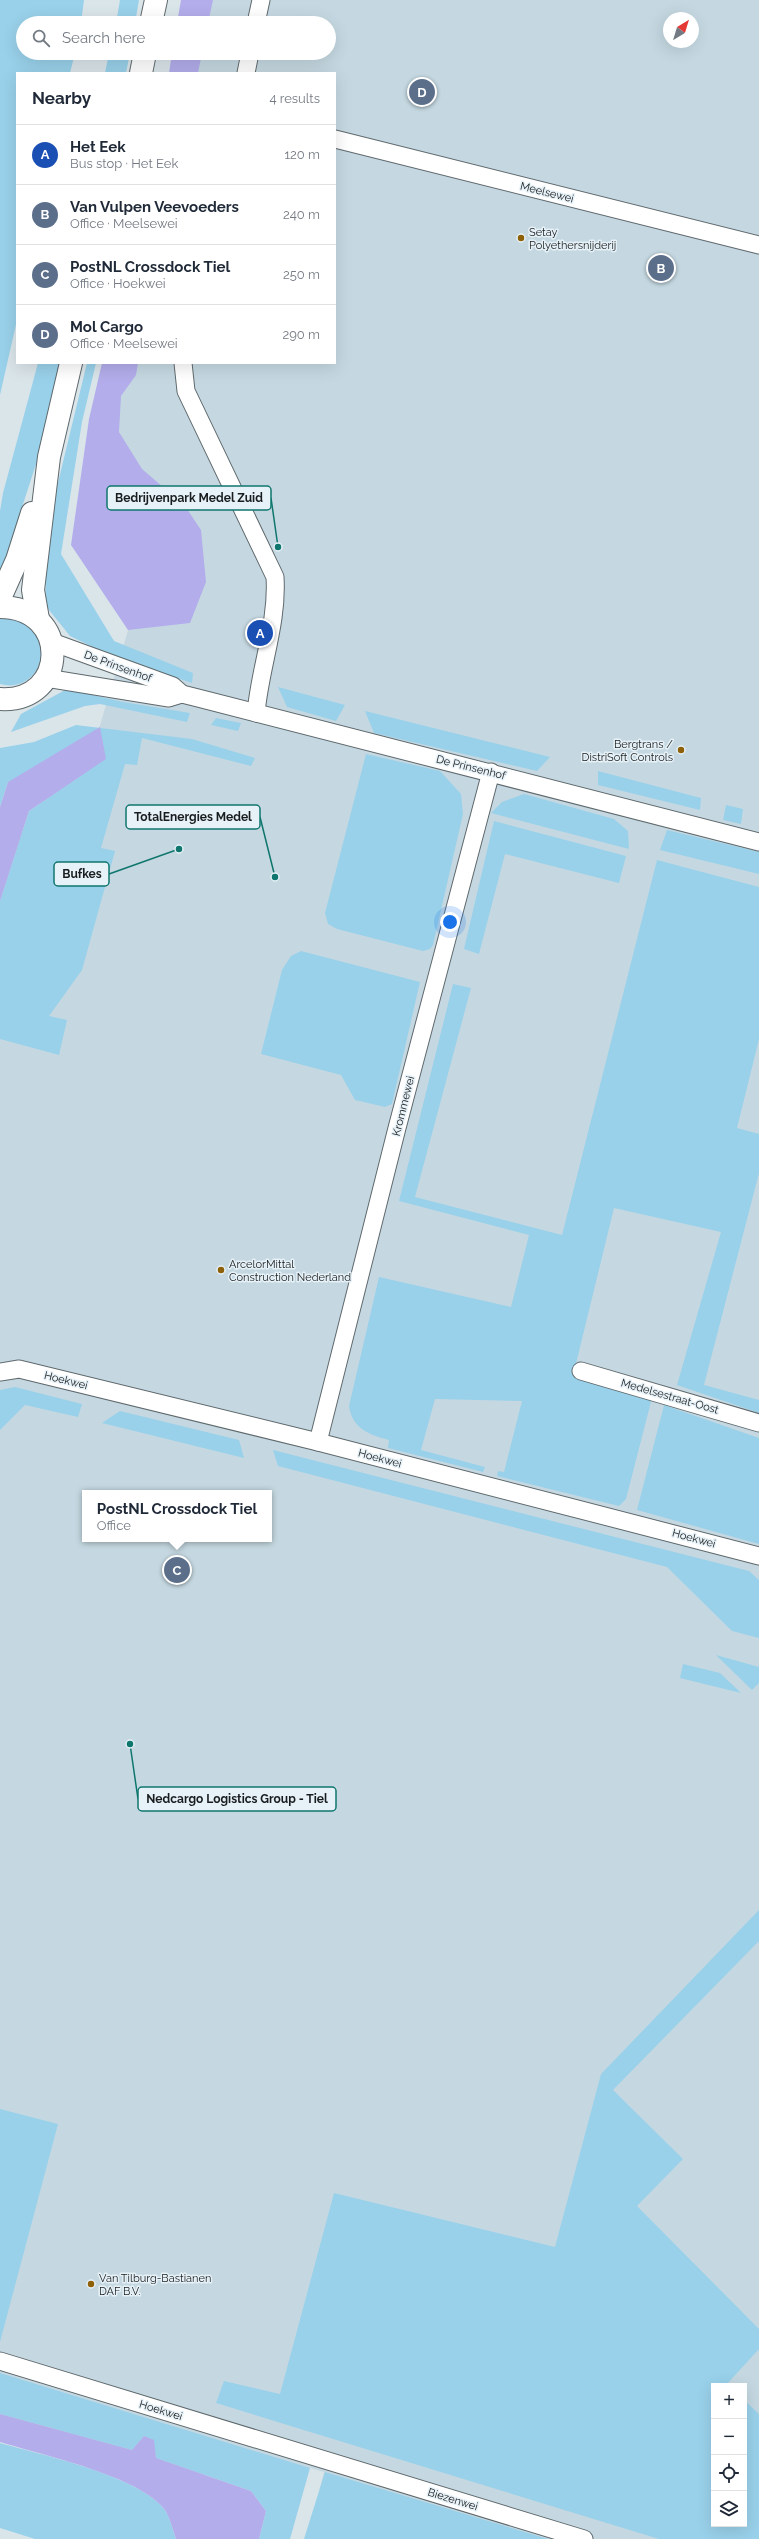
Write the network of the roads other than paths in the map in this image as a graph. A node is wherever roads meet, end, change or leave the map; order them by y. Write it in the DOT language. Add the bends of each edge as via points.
graph roads {
  1 [pos="156,0"];
  2 [pos="261,0"];
  3 [pos="153,16"];
  4 [pos="258,16"];
  5 [pos="143,60"];
  6 [pos="249,60"];
  7 [pos="140,72"];
  8 [pos="246,72"];
  9 [pos="336,139"];
  10 [pos="759,245"];
  11 [pos="71,364"];
  12 [pos="184,364"];
  13 [pos="49,457"];
  14 [pos="0,598"];
  15 [pos="0,607"];
  16 [pos="38,619"];
  17 [pos="52,642"];
  18 [pos="46,678"];
  19 [pos="182,694"];
  20 [pos="4,706"];
  21 [pos="256,713"];
  22 [pos="490,772"];
  23 [pos="759,842"];
  24 [pos="581,1370"];
  25 [pos="0,1372"];
  26 [pos="759,1422"];
  27 [pos="318,1442"];
  28 [pos="759,1556"];
  29 [pos="0,2361"];
  30 [pos="321,2459"];
  31 [pos="584,2539"];
  1 -- 3 [label="street"];
  2 -- 4 [label="street"];
  5 -- 7 [label="street"];
  6 -- 8 [label="street"];
  9 -- 10 [label="street, Meelsewei"];
  11 -- 13 [label="street"];
  12 -- 21 [label="street" via="186,391 275,577 277,602 261,674"];
  13 -- 14 [label="street" via="18,560"];
  13 -- 16 [label="street" via="33,590"];
  15 -- 16 [label="street" via="14,607"];
  16 -- 17 [label="street" via="47,629"];
  17 -- 18 [label="street" via="51,667"];
  17 -- 19 [label="street, De Prinsenhof" via="173,686"];
  18 -- 19 [label="street, De Prinsenhof" via="168,698"];
  18 -- 20 [label="street" via="31,693"];
  19 -- 21 [label="street, De Prinsenhof"];
  21 -- 22 [label="street, De Prinsenhof"];
  22 -- 23 [label="street, De Prinsenhof"];
  22 -- 27 [label="street, Krommewei"];
  24 -- 26 [label="street, Medelsestraat-Oost"];
  25 -- 27 [label="street, Hoekwei" via="19,1369"];
  27 -- 28 [label="street, Hoekwei"];
  29 -- 30 [label="street, Hoekwei"];
  30 -- 31 [label="street, Biezenwei"];
}
